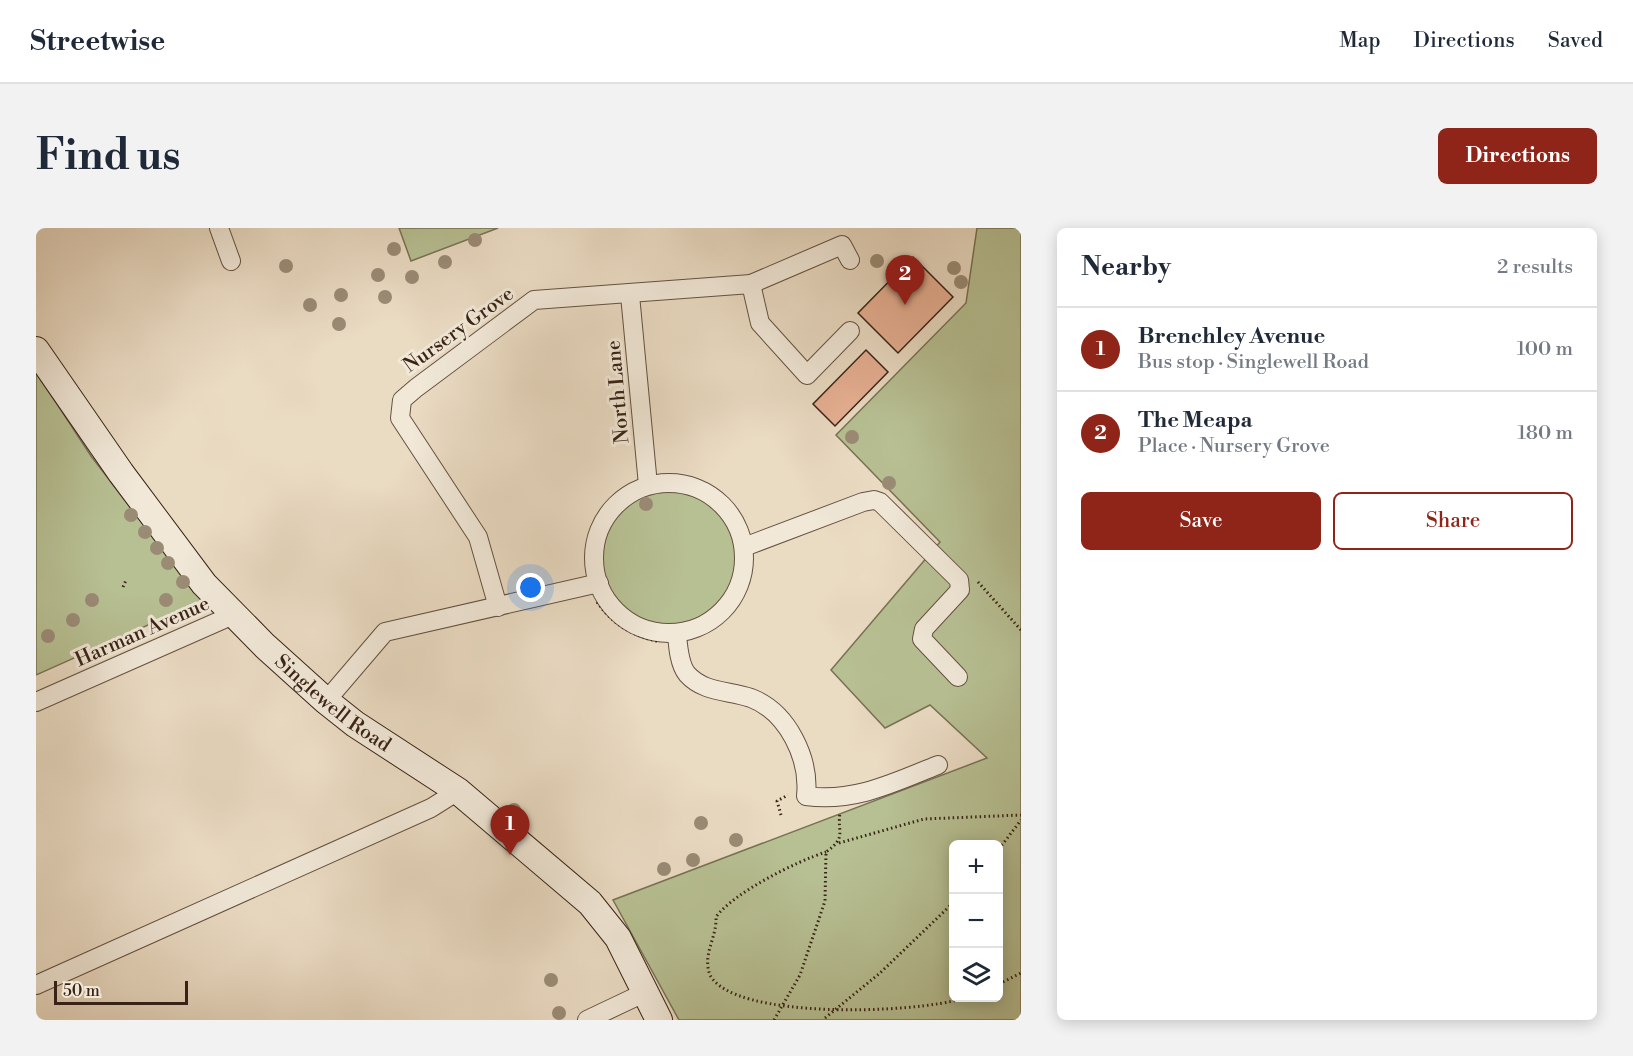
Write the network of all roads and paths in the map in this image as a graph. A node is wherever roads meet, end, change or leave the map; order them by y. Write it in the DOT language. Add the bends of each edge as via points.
graph roads {
  1 [pos="219,228"];
  2 [pos="850,260"];
  3 [pos="231,261"];
  4 [pos="751,284"];
  5 [pos="630,295"];
  6 [pos="850,331"];
  7 [pos="36,350"];
  8 [pos="648,485"];
  9 [pos="744,547"];
  10 [pos="126,580"];
  11 [pos="959,580"];
  12 [pos="123,587"];
  13 [pos="596,589"];
  14 [pos="498,608"];
  15 [pos="233,615"];
  16 [pos="1021,630"];
  17 [pos="671,639"];
  18 [pos="958,678"];
  19 [pos="326,701"];
  20 [pos="36,702"];
  21 [pos="938,765"];
  22 [pos="458,791"];
  23 [pos="799,795"];
  24 [pos="844,797"];
  25 [pos="781,814"];
  26 [pos="1021,815"];
  27 [pos="1021,820"];
  28 [pos="839,843"];
  29 [pos="1003,844"];
  30 [pos="826,852"];
  31 [pos="949,907"];
  32 [pos="1021,973"];
  33 [pos="1003,982"];
  34 [pos="36,985"];
  35 [pos="646,992"];
  36 [pos="730,998"];
  37 [pos="949,1002"];
  38 [pos="772,1012"];
  39 [pos="778,1013"];
  40 [pos="786,1016"];
  41 [pos="863,1016"];
  42 [pos="831,1019"];
  43 [pos="587,1020"];
  44 [pos="660,1020"];
  45 [pos="774,1020"];
  46 [pos="821,1020"];
  1 -- 3 [label="street"];
  2 -- 4 [label="street, Nursery Grove" via="842,245"];
  4 -- 5 [label="street, Nursery Grove"];
  4 -- 6 [label="street" via="760,323 807,375"];
  5 -- 8 [label="street, North Lane"];
  5 -- 14 [label="street, Nursery Grove" via="534,300 402,400 399,411 404,424 478,537"];
  7 -- 15 [label="street, Singlewell Road" via="128,482 204,584"];
  8 -- 9 [label="street" via="688,484 703,490 729,513"];
  8 -- 13 [label="street" via="625,498 606,518 595,551"];
  9 -- 11 [label="street" via="874,500 920,538"];
  9 -- 17 [label="street" via="741,581 727,606 714,619"];
  10 -- 12 [label="path"];
  11 -- 16 [label="path" via="976,580"];
  11 -- 18 [label="street" via="960,590 924,629 922,639"];
  13 -- 14 [label="street"];
  13 -- 17 [label="street" via="622,618"];
  13 -- 17 [label="path" via="616,625 637,636"];
  14 -- 19 [label="street" via="385,632"];
  15 -- 19 [label="street, Singlewell Road"];
  15 -- 20 [label="street, Harman Avenue"];
  17 -- 23 [label="street" via="686,673 709,689 751,699 785,724 795,739 808,778"];
  19 -- 22 [label="street, Singlewell Road"];
  21 -- 24 [label="street"];
  22 -- 34 [label="street" via="431,808"];
  22 -- 35 [label="street, Singlewell Road" via="590,903 618,938"];
  23 -- 24 [label="street" via="828,800"];
  23 -- 25 [label="path" via="777,801"];
  24 -- 28 [label="path"];
  26 -- 28 [label="path" via="924,819"];
  27 -- 29 [label="path"];
  28 -- 30 [label="path"];
  30 -- 36 [label="path" via="801,860 740,895 716,917 717,927 706,958 714,984"];
  30 -- 39 [label="path" via="825,901 800,975"];
  31 -- 46 [label="path" via="880,973"];
  32 -- 33 [label="path"];
  35 -- 43 [label="street"];
  35 -- 44 [label="street, Singlewell Road"];
  37 -- 41 [label="path"];
  38 -- 39 [label="path"];
  39 -- 40 [label="path"];
  39 -- 45 [label="path"];
  42 -- 46 [label="path"];
}
